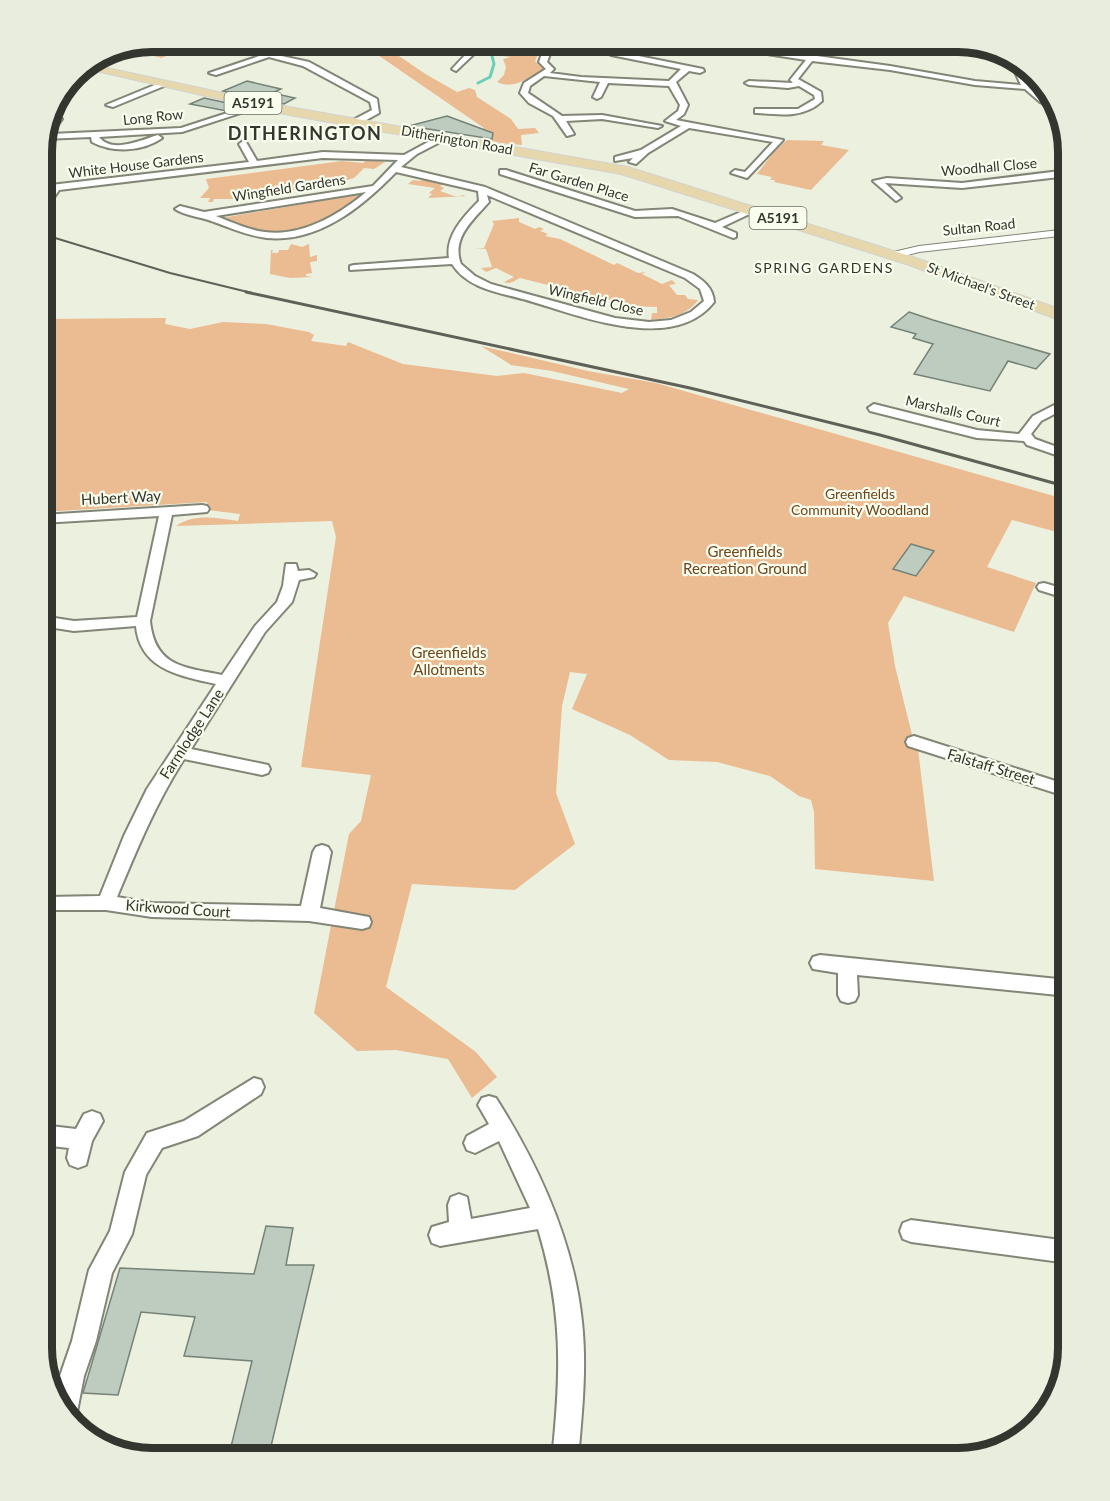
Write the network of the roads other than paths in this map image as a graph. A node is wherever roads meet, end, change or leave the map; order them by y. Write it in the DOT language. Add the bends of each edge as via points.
graph roads {
  1 [pos="278,52"];
  2 [pos="474,52"];
  3 [pos="549,52"];
  4 [pos="614,53"];
  5 [pos="769,53"];
  6 [pos="796,53"];
  7 [pos="269,55"];
  8 [pos="792,56"];
  9 [pos="880,56"];
  10 [pos="811,58"];
  11 [pos="455,65"];
  12 [pos="873,66"];
  13 [pos="689,68"];
  14 [pos="97,69"];
  15 [pos="700,71"];
  16 [pos="219,73"];
  17 [pos="544,74"];
  18 [pos="1020,75"];
  19 [pos="605,80"];
  20 [pos="749,83"];
  21 [pos="165,84"];
  22 [pos="673,84"];
  23 [pos="799,84"];
  24 [pos="1026,87"];
  25 [pos="594,95"];
  26 [pos="1040,97"];
  27 [pos="110,105"];
  28 [pos="261,105"];
  29 [pos="758,111"];
  30 [pos="560,119"];
  31 [pos="669,121"];
  32 [pos="356,122"];
  33 [pos="688,125"];
  34 [pos="658,126"];
  35 [pos="182,130"];
  36 [pos="678,131"];
  37 [pos="570,134"];
  38 [pos="95,136"];
  39 [pos="54,137"];
  40 [pos="441,138"];
  41 [pos="243,144"];
  42 [pos="645,152"];
  43 [pos="406,158"];
  44 [pos="254,163"];
  45 [pos="620,164"];
  46 [pos="395,169"];
  47 [pos="503,171"];
  48 [pos="528,171"];
  49 [pos="735,173"];
  50 [pos="1058,174"];
  51 [pos="516,176"];
  52 [pos="53,188"];
  53 [pos="56,188"];
  54 [pos="377,188"];
  55 [pos="482,189"];
  56 [pos="53,192"];
  57 [pos="896,198"];
  58 [pos="500,207"];
  59 [pos="180,208"];
  60 [pos="488,208"];
  61 [pos="476,209"];
  62 [pos="533,209"];
  63 [pos="753,210"];
  64 [pos="204,215"];
  65 [pos="714,227"];
  66 [pos="1058,233"];
  67 [pos="732,235"];
  68 [pos="893,255"];
  69 [pos="455,261"];
  70 [pos="354,268"];
  71 [pos="1058,314"];
  72 [pos="883,406"];
  73 [pos="1058,408"];
  74 [pos="1027,438"];
  75 [pos="1058,452"];
  76 [pos="202,509"];
  77 [pos="166,512"];
  78 [pos="53,518"];
  79 [pos="298,572"];
  80 [pos="1044,587"];
  81 [pos="1058,591"];
  82 [pos="53,618"];
  83 [pos="143,621"];
  84 [pos="226,681"];
  85 [pos="914,742"];
  86 [pos="179,752"];
  87 [pos="262,769"];
  88 [pos="1058,788"];
  89 [pos="322,852"];
  90 [pos="106,903"];
  91 [pos="52,904"];
  92 [pos="309,914"];
  93 [pos="363,922"];
  94 [pos="820,963"];
  95 [pos="847,965"];
  96 [pos="1058,987"];
  97 [pos="848,995"];
  98 [pos="254,1087"];
  99 [pos="489,1105"];
  100 [pos="503,1128"];
  101 [pos="52,1136"];
  102 [pos="84,1139"];
  103 [pos="475,1143"];
  104 [pos="459,1205"];
  105 [pos="544,1217"];
  106 [pos="911,1231"];
  107 [pos="1058,1251"];
  108 [pos="68,1401"];
  109 [pos="566,1448"];
  1 -- 7 [label="street"];
  2 -- 11 [label="street"];
  3 -- 17 [label="street" via="543,62 550,69"];
  4 -- 13 [label="street"];
  5 -- 8 [label="street"];
  6 -- 8 [label="street"];
  7 -- 16 [label="street"];
  7 -- 32 [label="street" via="306,64 374,101 376,111"];
  8 -- 10 [label="street"];
  9 -- 12 [label="street"];
  10 -- 12 [label="street"];
  10 -- 23 [label="street" via="796,75 794,80"];
  12 -- 24 [label="street" via="992,86"];
  13 -- 15 [label="street"];
  13 -- 22 [label="street" via="678,74"];
  14 -- 21 [label="main road, Ditherington Road / A5191"];
  17 -- 19 [label="street"];
  17 -- 30 [label="street" via="527,85 524,93 532,103 556,113"];
  18 -- 24 [label="street"];
  19 -- 22 [label="street"];
  19 -- 25 [label="street"];
  20 -- 23 [label="street"];
  21 -- 27 [label="street"];
  21 -- 28 [label="main road, Ditherington Road / A5191"];
  22 -- 31 [label="street" via="684,105"];
  23 -- 29 [label="street" via="818,94 813,106 803,111"];
  24 -- 26 [label="street"];
  28 -- 32 [label="main road, Ditherington Road / A5191"];
  28 -- 35 [label="street, Long Row"];
  30 -- 34 [label="street" via="602,117"];
  30 -- 37 [label="street"];
  31 -- 33 [label="street"];
  31 -- 34 [label="street"];
  32 -- 40 [label="main road, Ditherington Road / A5191"];
  33 -- 36 [label="street"];
  33 -- 49 [label="street" via="782,137 751,176"];
  34 -- 36 [label="street"];
  35 -- 38 [label="street, Long Row"];
  35 -- 38 [label="street" via="130,148 105,145"];
  36 -- 42 [label="street"];
  38 -- 39 [label="street, Long Row"];
  40 -- 43 [label="street, Wingfield Gardens"];
  40 -- 45 [label="main road, Ditherington Road / A5191" via="570,160"];
  41 -- 44 [label="street"];
  42 -- 45 [label="street"];
  42 -- 45 [label="street"];
  43 -- 44 [label="street, White House Gardens" via="339,154"];
  43 -- 46 [label="street, Wingfield Gardens"];
  44 -- 53 [label="street, White House Gardens"];
  45 -- 63 [label="main road, Ditherington Road / A5191"];
  46 -- 54 [label="street, Wingfield Gardens"];
  46 -- 55 [label="street, Wingfield Close"];
  47 -- 51 [label="street, Far Garden Place"];
  48 -- 51 [label="street"];
  50 -- 57 [label="street, Woodhall Close" via="956,185 874,178"];
  51 -- 65 [label="street, Far Garden Place" via="583,200 649,215 673,212"];
  52 -- 53 [label="street, White House Gardens"];
  53 -- 56 [label="street, White House Gardens"];
  54 -- 64 [label="street, Wingfield Gardens"];
  54 -- 64 [label="street, Wingfield Gardens" via="338,217 288,235 264,235"];
  55 -- 61 [label="street" via="483,202"];
  55 -- 62 [label="street, Wingfield Close"];
  58 -- 62 [label="street, Wingfield Close"];
  59 -- 64 [label="street, Wingfield Gardens"];
  60 -- 61 [label="street"];
  61 -- 69 [label="street" via="456,242"];
  62 -- 69 [label="street, Wingfield Close" via="689,276 706,288 709,303 694,315 666,324 627,322 495,288 462,272"];
  63 -- 65 [label="street"];
  63 -- 68 [label="main road, Ditherington Road / A5191"];
  65 -- 67 [label="street"];
  66 -- 68 [label="street, Sultan Road"];
  68 -- 71 [label="main road, St Michael's Street / A5191"];
  69 -- 70 [label="street"];
  72 -- 74 [label="street, Marshalls Court" via="977,434"];
  73 -- 74 [label="street" via="1033,422 1025,430"];
  74 -- 75 [label="street, Marshalls Court"];
  76 -- 77 [label="street, Hubert Way"];
  77 -- 78 [label="street, Hubert Way"];
  77 -- 83 [label="street"];
  79 -- 84 [label="street, Farmlodge Lane" via="282,609 260,629"];
  80 -- 81 [label="street"];
  82 -- 83 [label="street" via="74,626"];
  83 -- 84 [label="street" via="142,634 154,657 169,667"];
  84 -- 86 [label="street, Farmlodge Lane"];
  85 -- 88 [label="street, Falstaff Street"];
  86 -- 87 [label="street"];
  86 -- 90 [label="street, Farmlodge Lane" via="137,827"];
  89 -- 92 [label="street"];
  90 -- 91 [label="street, Kirkwood Court"];
  90 -- 92 [label="street, Kirkwood Court" via="152,910"];
  92 -- 93 [label="street, Kirkwood Court"];
  94 -- 95 [label="street"];
  95 -- 96 [label="street"];
  95 -- 97 [label="street"];
  98 -- 108 [label="street" via="190,1129 155,1140 136,1172 121,1234 101,1270"];
  99 -- 100 [label="street"];
  100 -- 103 [label="street"];
  100 -- 105 [label="street" via="515,1146"];
  101 -- 102 [label="street"];
  104 -- 105 [label="street" via="451,1233"];
  105 -- 109 [label="street" via="568,1304 571,1370"];
  106 -- 107 [label="street"];
}
